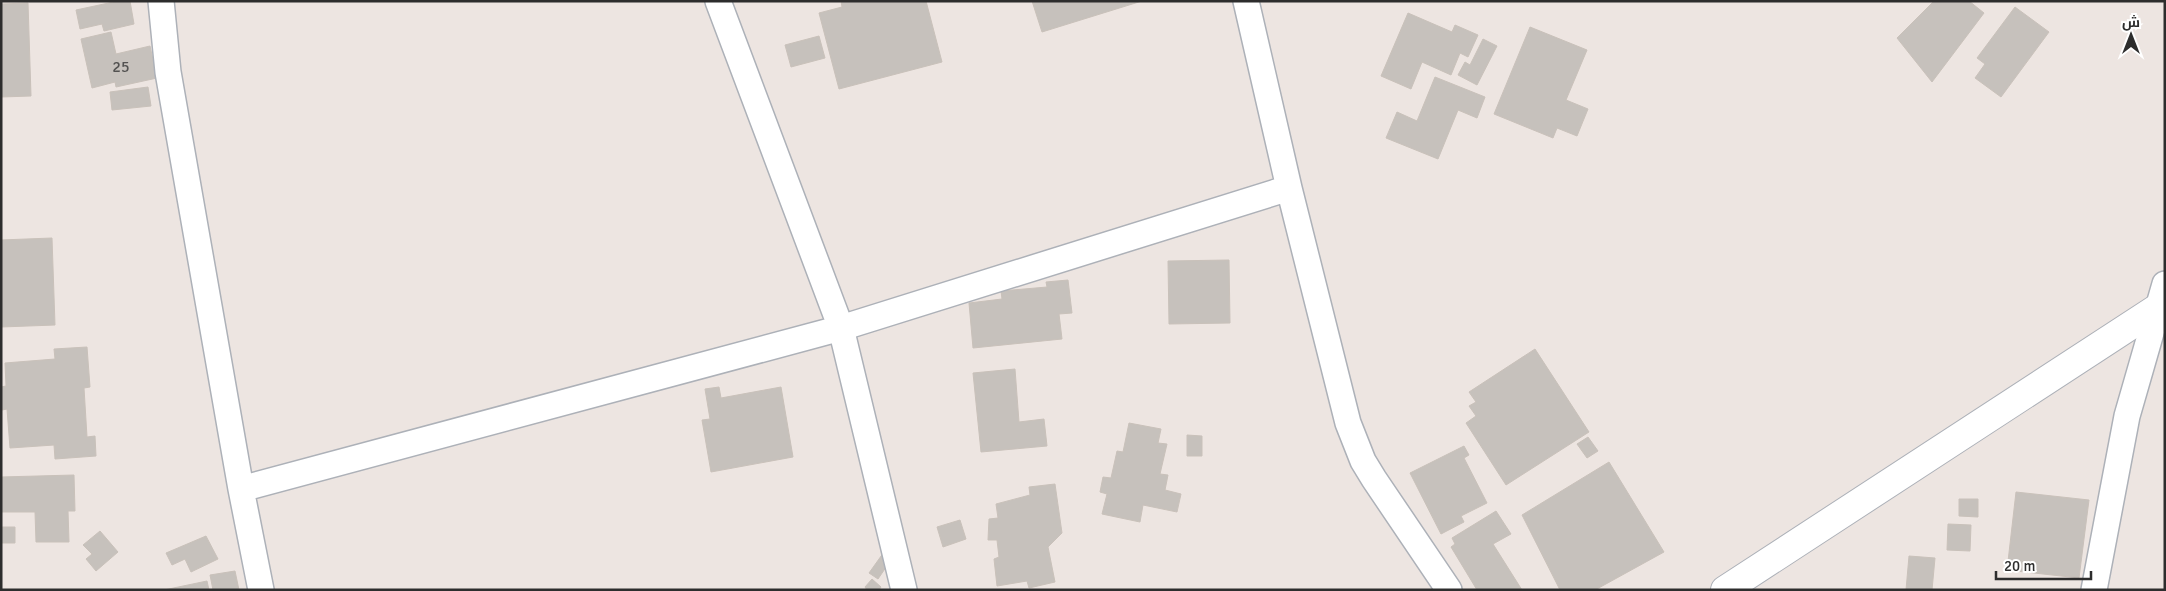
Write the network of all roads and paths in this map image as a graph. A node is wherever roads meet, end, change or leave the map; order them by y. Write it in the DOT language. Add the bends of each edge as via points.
graph roads {
  1 [pos="161,1"];
  2 [pos="718,1"];
  3 [pos="1246,1"];
  4 [pos="1289,188"];
  5 [pos="2162,298"];
  6 [pos="841,328"];
  7 [pos="241,489"];
  8 [pos="261,590"];
  9 [pos="904,590"];
  10 [pos="1449,590"];
  11 [pos="1725,590"];
  12 [pos="2094,590"];
  1 -- 7 [label="street" via="168,72"];
  2 -- 6 [label="street"];
  3 -- 4 [label="street"];
  4 -- 6 [label="street"];
  4 -- 10 [label="street" via="1341,400 1356,442 1374,480"];
  5 -- 11 [label="street"];
  5 -- 12 [label="street" via="2127,416"];
  6 -- 7 [label="street"];
  6 -- 9 [label="street"];
  7 -- 8 [label="street"];
}
